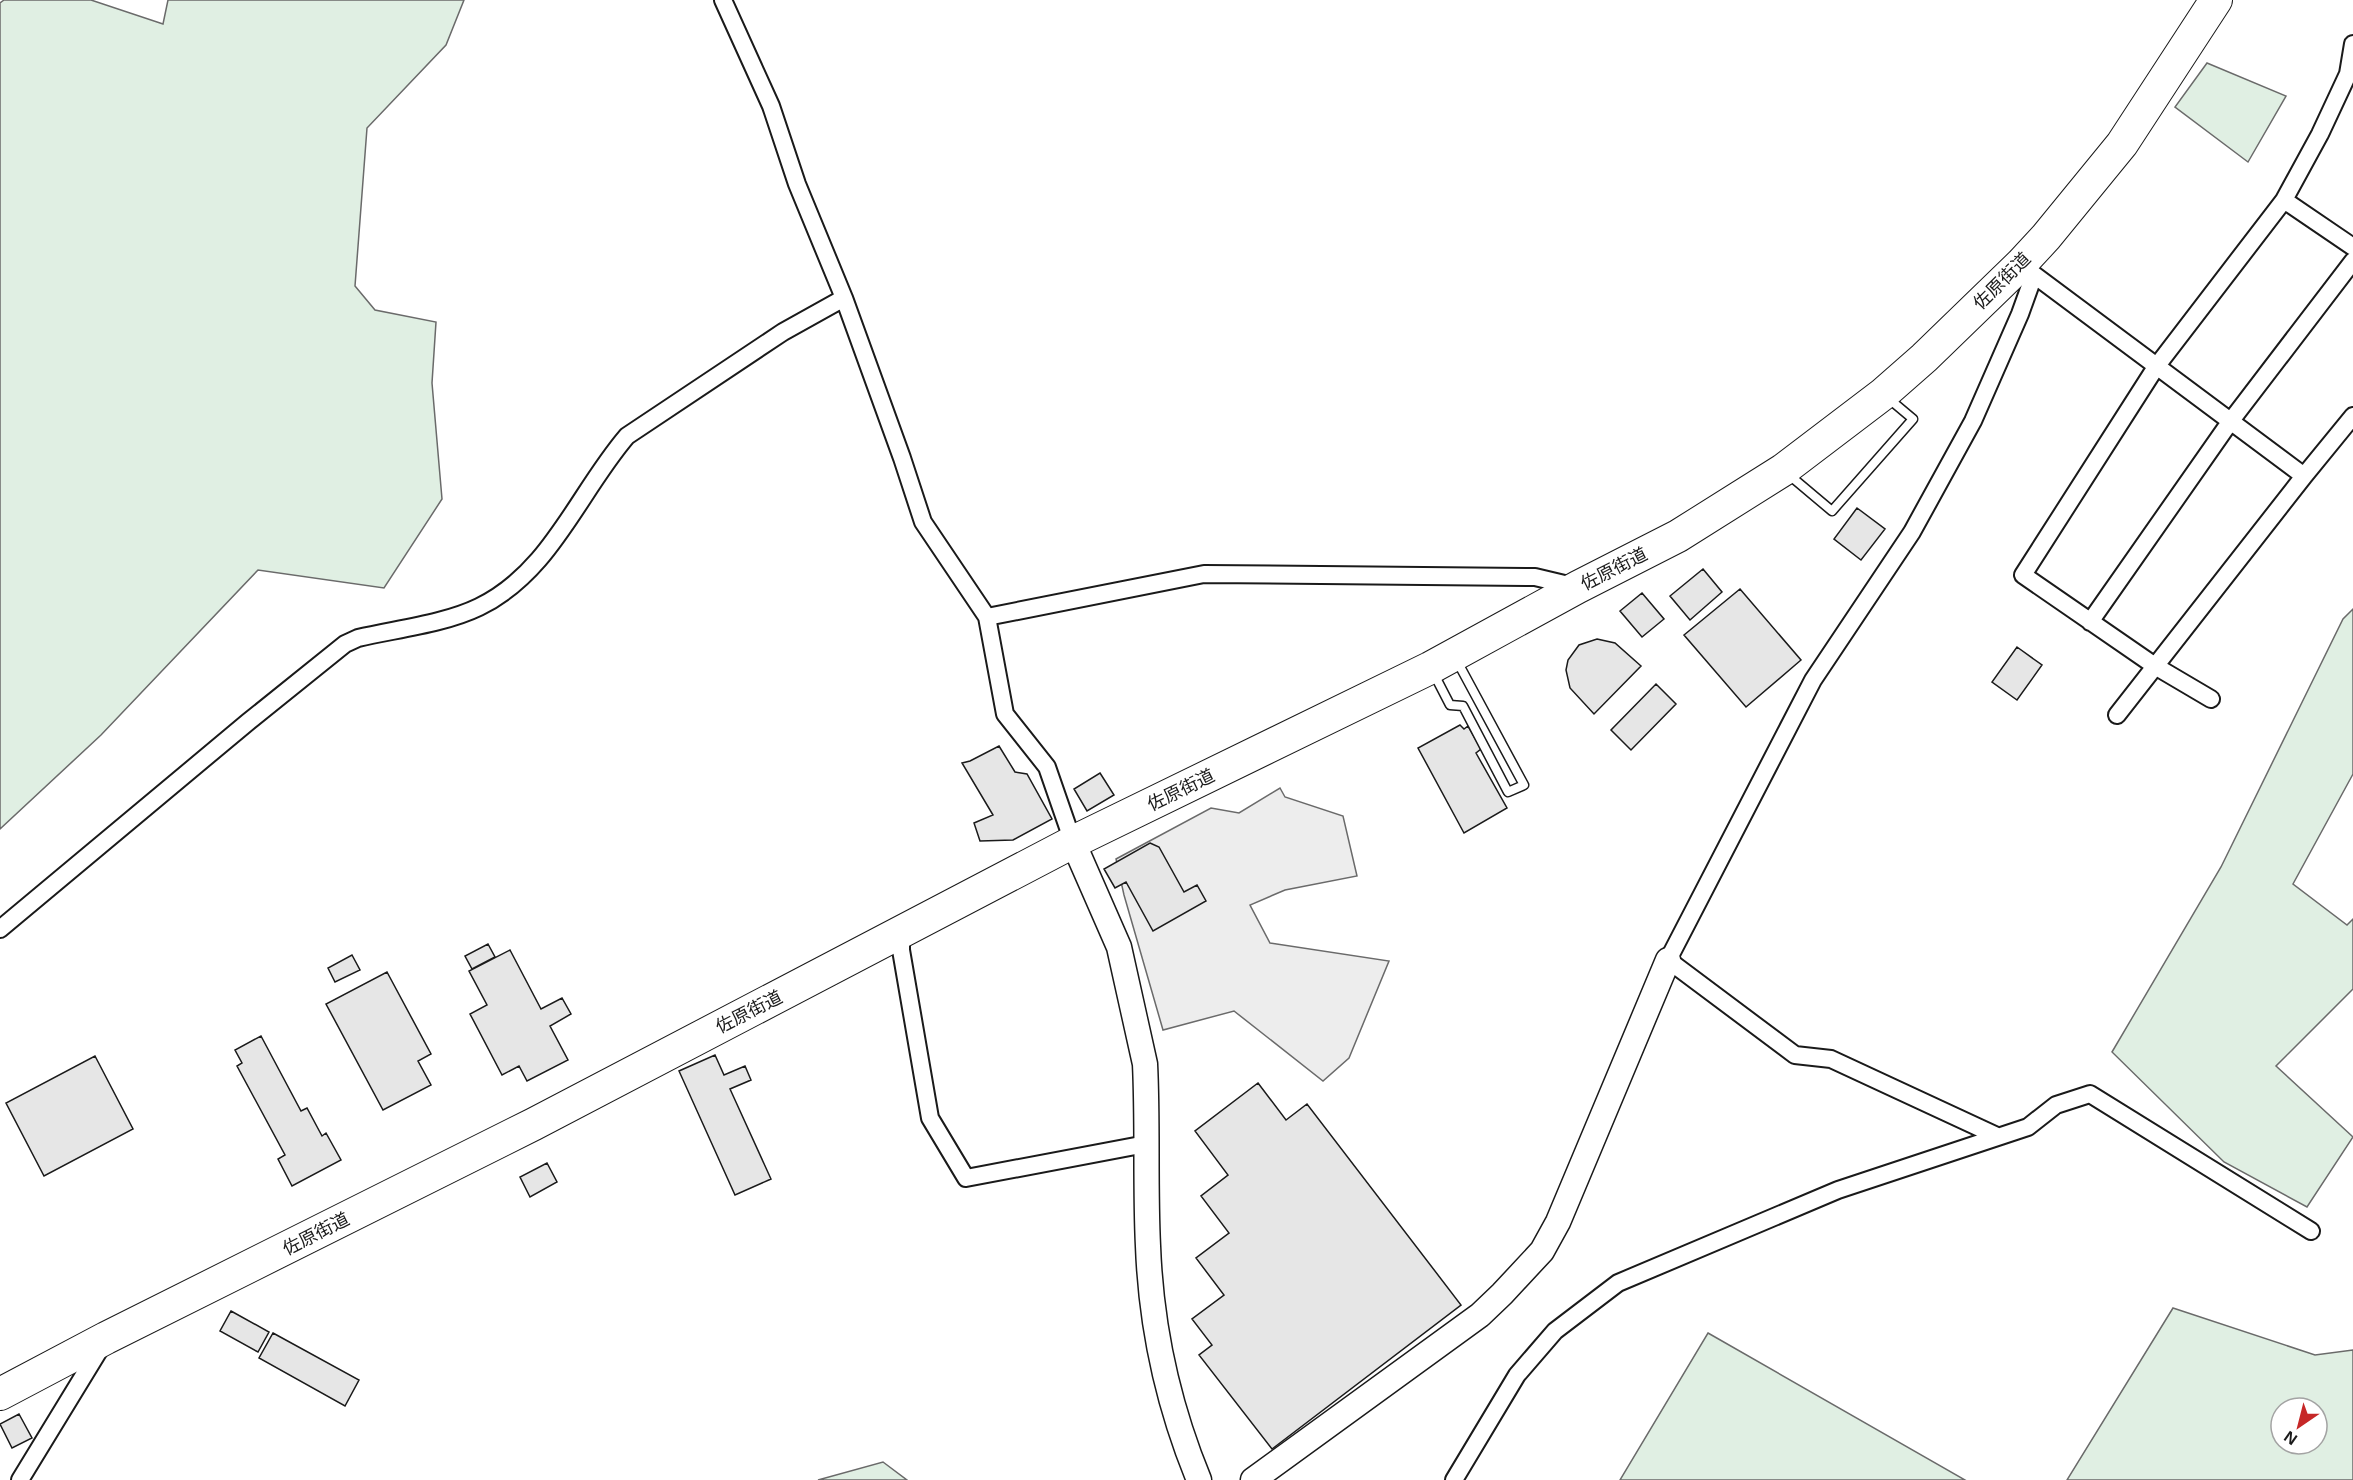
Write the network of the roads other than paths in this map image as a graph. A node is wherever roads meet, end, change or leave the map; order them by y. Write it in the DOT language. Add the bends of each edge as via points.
graph roads {
  1 [pos="723,0"];
  2 [pos="2216,0"];
  3 [pos="2353,44"];
  4 [pos="2283,200"];
  5 [pos="2353,247"];
  6 [pos="2353,261"];
  7 [pos="2027,269"];
  8 [pos="844,298"];
  9 [pos="2156,367"];
  10 [pos="1883,394"];
  11 [pos="2353,416"];
  12 [pos="2230,422"];
  13 [pos="1783,470"];
  14 [pos="2304,476"];
  15 [pos="1578,587"];
  16 [pos="987,617"];
  17 [pos="2090,622"];
  18 [pos="1442,662"];
  19 [pos="2155,666"];
  20 [pos="2211,699"];
  21 [pos="2117,716"];
  22 [pos="1073,842"];
  23 [pos="0,930"];
  24 [pos="901,933"];
  25 [pos="1668,960"];
  26 [pos="1997,1136"];
  27 [pos="1146,1144"];
  28 [pos="2311,1231"];
  29 [pos="106,1338"];
  30 [pos="0,1395"];
  31 [pos="20,1480"];
  32 [pos="1199,1480"];
  33 [pos="1253,1480"];
  34 [pos="1454,1480"];
  1 -- 8 [label="street" via="771,106 796,184"];
  2 -- 7 [label="highway, 佐原街道" via="2122,144 2046,237"];
  3 -- 4 [label="street" via="2348,74"];
  4 -- 5 [label="street"];
  4 -- 9 [label="street"];
  6 -- 12 [label="street"];
  7 -- 9 [label="street"];
  7 -- 10 [label="highway, 佐原街道"];
  7 -- 25 [label="street" via="2020,314 1972,421 1912,532 1813,680"];
  8 -- 16 [label="street" via="923,522"];
  8 -- 23 [label="street" via="783,332 627,436 550,546 520,580 478,607 454,616 345,644"];
  9 -- 12 [label="street"];
  9 -- 17 [label="street" via="2023,575"];
  10 -- 13 [label="highway, 佐原街道"];
  10 -- 13 [label="lane" via="1913,419 1832,511"];
  11 -- 14 [label="street"];
  12 -- 14 [label="street"];
  12 -- 17 [label="street"];
  13 -- 15 [label="highway, 佐原街道" via="1678,536"];
  14 -- 19 [label="street"];
  15 -- 16 [label="street" via="1535,577 1204,574"];
  15 -- 18 [label="highway, 佐原街道"];
  16 -- 22 [label="street" via="1005,714 1047,767"];
  17 -- 19 [label="street"];
  18 -- 18 [label="lane" via="1524,785 1508,792 1463,706 1450,705"];
  18 -- 22 [label="highway, 佐原街道"];
  19 -- 20 [label="street"];
  19 -- 21 [label="street"];
  22 -- 24 [label="highway, 佐原街道"];
  22 -- 27 [label="street" via="1119,947 1145,1064"];
  24 -- 27 [label="street" via="930,1118 966,1178"];
  24 -- 29 [label="highway, 佐原街道" via="534,1124"];
  25 -- 26 [label="street" via="1795,1055 1831,1059"];
  25 -- 33 [label="street" via="1558,1222 1542,1251 1480,1315"];
  26 -- 28 [label="street" via="2028,1127 2056,1105 2090,1094"];
  26 -- 34 [label="street" via="1838,1190 1618,1283 1556,1331 1516,1375"];
  27 -- 32 [label="street" via="1148,1246 1156,1328 1177,1421"];
  29 -- 30 [label="highway, 佐原街道"];
  29 -- 31 [label="street"];
}
